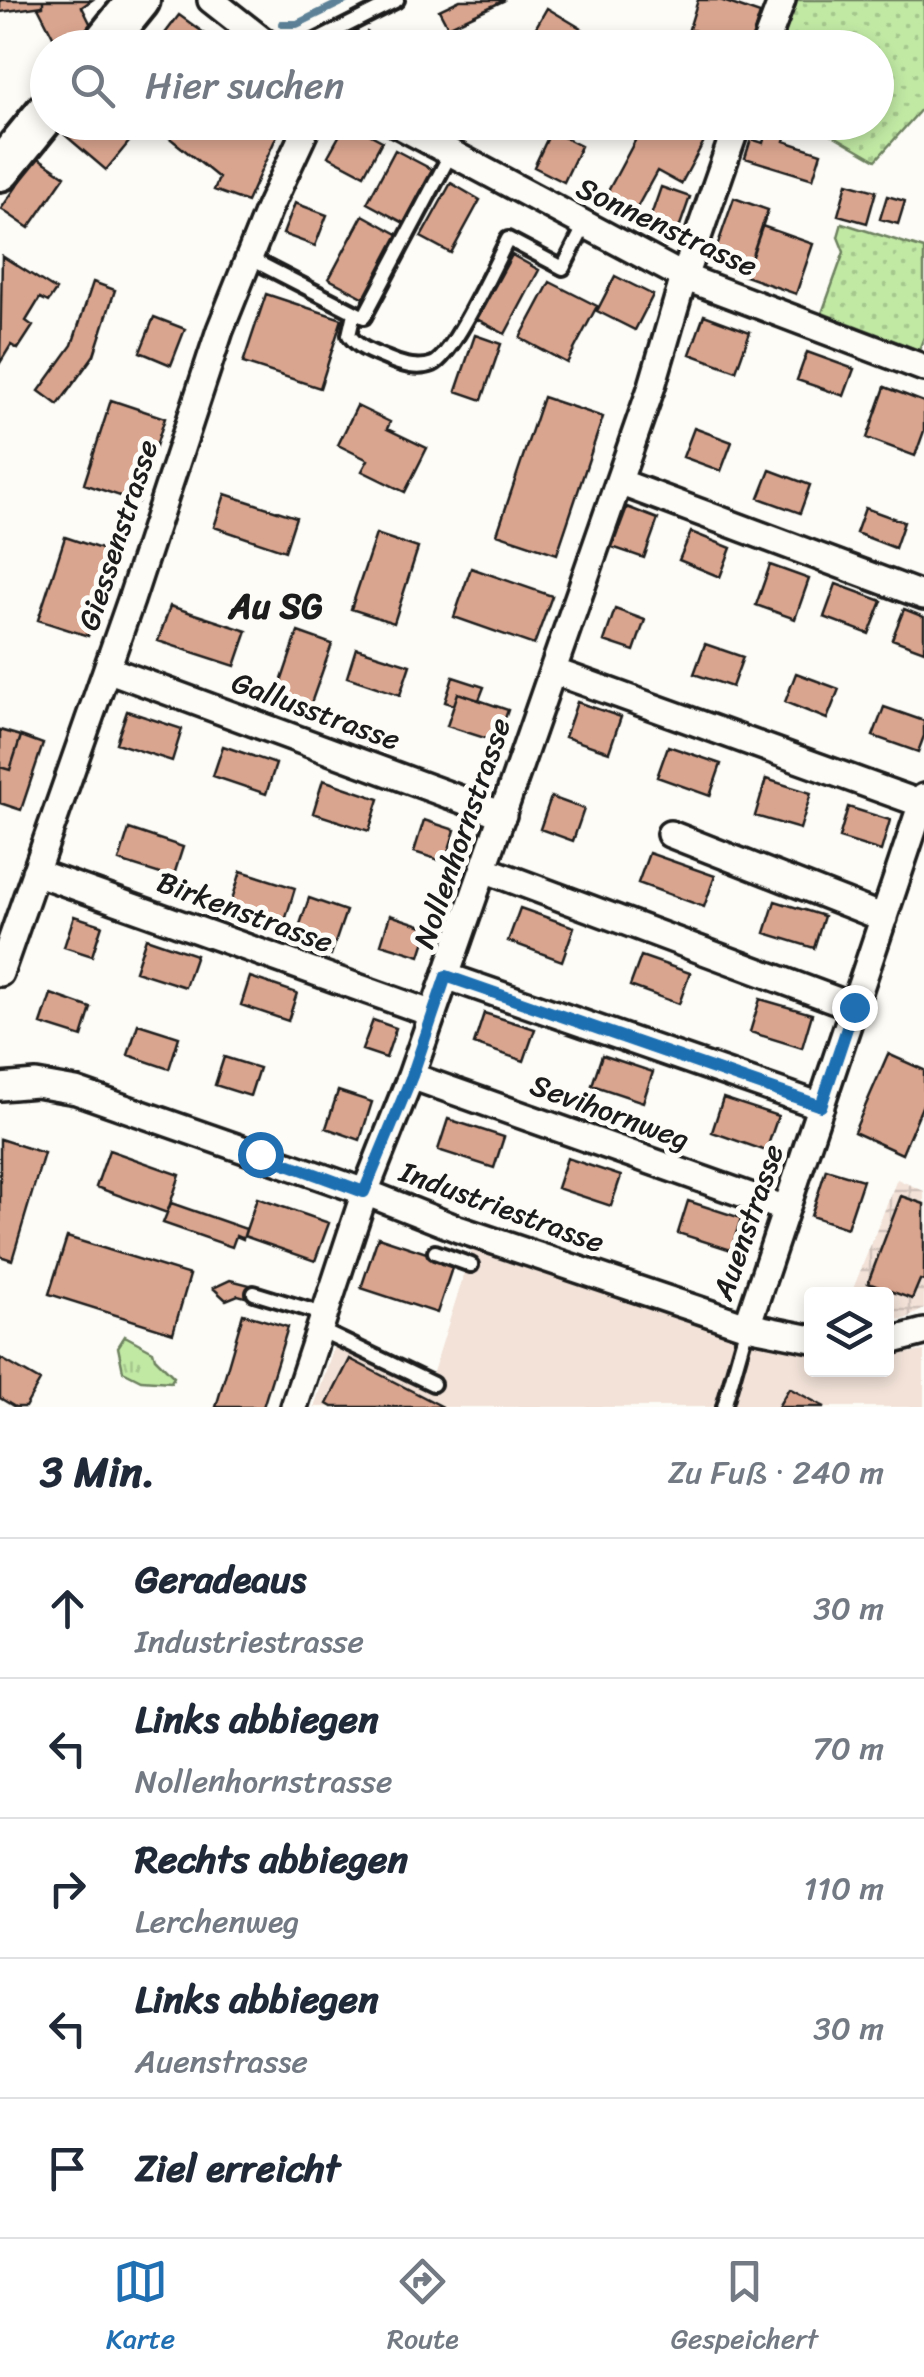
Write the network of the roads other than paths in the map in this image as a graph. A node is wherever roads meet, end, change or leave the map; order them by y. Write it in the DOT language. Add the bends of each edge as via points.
graph roads {
  1 [pos="138,0"];
  2 [pos="211,0"];
  3 [pos="397,0"];
  4 [pos="782,0"];
  5 [pos="114,30"];
  6 [pos="249,30"];
  7 [pos="338,30"];
  8 [pos="771,30"];
  9 [pos="30,133"];
  10 [pos="301,140"];
  11 [pos="427,140"];
  12 [pos="732,140"];
  13 [pos="451,153"];
  14 [pos="0,170"];
  15 [pos="584,227"];
  16 [pos="249,258"];
  17 [pos="684,277"];
  18 [pos="354,313"];
  19 [pos="924,368"];
  20 [pos="619,482"];
  21 [pos="924,596"];
  22 [pos="108,669"];
  23 [pos="553,671"];
  24 [pos="923,800"];
  25 [pos="503,815"];
  26 [pos="670,834"];
  27 [pos="484,869"];
  28 [pos="35,872"];
  29 [pos="884,918"];
  30 [pos="0,973"];
  31 [pos="446,976"];
  32 [pos="854,1007"];
  33 [pos="434,1014"];
  34 [pos="412,1076"];
  35 [pos="0,1086"];
  36 [pos="821,1106"];
  37 [pos="364,1192"];
  38 [pos="786,1209"];
  39 [pos="435,1252"];
  40 [pos="471,1264"];
  41 [pos="254,1293"];
  42 [pos="321,1321"];
  43 [pos="747,1326"];
  44 [pos="924,1332"];
  45 [pos="804,1337"];
  46 [pos="894,1340"];
  47 [pos="433,1384"];
  48 [pos="294,1407"];
  49 [pos="724,1407"];
  1 -- 5 [label="main road"];
  2 -- 6 [label="street"];
  3 -- 7 [label="lane"];
  4 -- 8 [label="street"];
  9 -- 14 [label="main road"];
  10 -- 16 [label="street, Giessenstrasse"];
  11 -- 13 [label="street, Sonnenstrasse"];
  12 -- 17 [label="street, Nollenhornstrasse"];
  13 -- 15 [label="street, Sonnenstrasse"];
  13 -- 18 [label="lane" via="364,317"];
  15 -- 17 [label="street, Sonnenstrasse"];
  15 -- 18 [label="lane" via="563,268 508,239 456,337 431,365 415,368 357,346 349,335"];
  16 -- 18 [label="lane"];
  16 -- 22 [label="street, Giessenstrasse"];
  17 -- 19 [label="street, Sonnenstrasse"];
  17 -- 20 [label="street, Nollenhornstrasse"];
  20 -- 21 [label="street"];
  20 -- 23 [label="street, Nollenhornstrasse"];
  22 -- 25 [label="street, Gallusstrasse"];
  22 -- 28 [label="street, Giessenstrasse"];
  23 -- 24 [label="street"];
  23 -- 25 [label="street, Nollenhornstrasse"];
  24 -- 29 [label="street, Auenstrasse"];
  25 -- 27 [label="street, Nollenhornstrasse"];
  26 -- 29 [label="street"];
  27 -- 31 [label="street, Nollenhornstrasse"];
  27 -- 32 [label="street"];
  28 -- 30 [label="street, Giessenstrasse"];
  28 -- 33 [label="street, Birkenstrasse"];
  29 -- 32 [label="street, Auenstrasse"];
  31 -- 33 [label="street, Nollenhornstrasse"];
  31 -- 36 [label="street"];
  32 -- 36 [label="street, Auenstrasse"];
  33 -- 34 [label="street, Nollenhornstrasse"];
  34 -- 37 [label="street, Nollenhornstrasse"];
  34 -- 38 [label="street, Sevihornweg"];
  35 -- 37 [label="street, Industriestrasse" via="76,1092"];
  36 -- 38 [label="street, Auenstrasse"];
  37 -- 42 [label="street, Nollenhornstrasse"];
  37 -- 43 [label="street, Industriestrasse"];
  38 -- 43 [label="street, Auenstrasse"];
  39 -- 40 [label="lane"];
  41 -- 42 [label="lane"];
  42 -- 47 [label="lane"];
  42 -- 48 [label="street, Nollenhornstrasse"];
  43 -- 45 [label="street, Industriestrasse"];
  43 -- 49 [label="lane"];
  44 -- 46 [label="street"];
}
